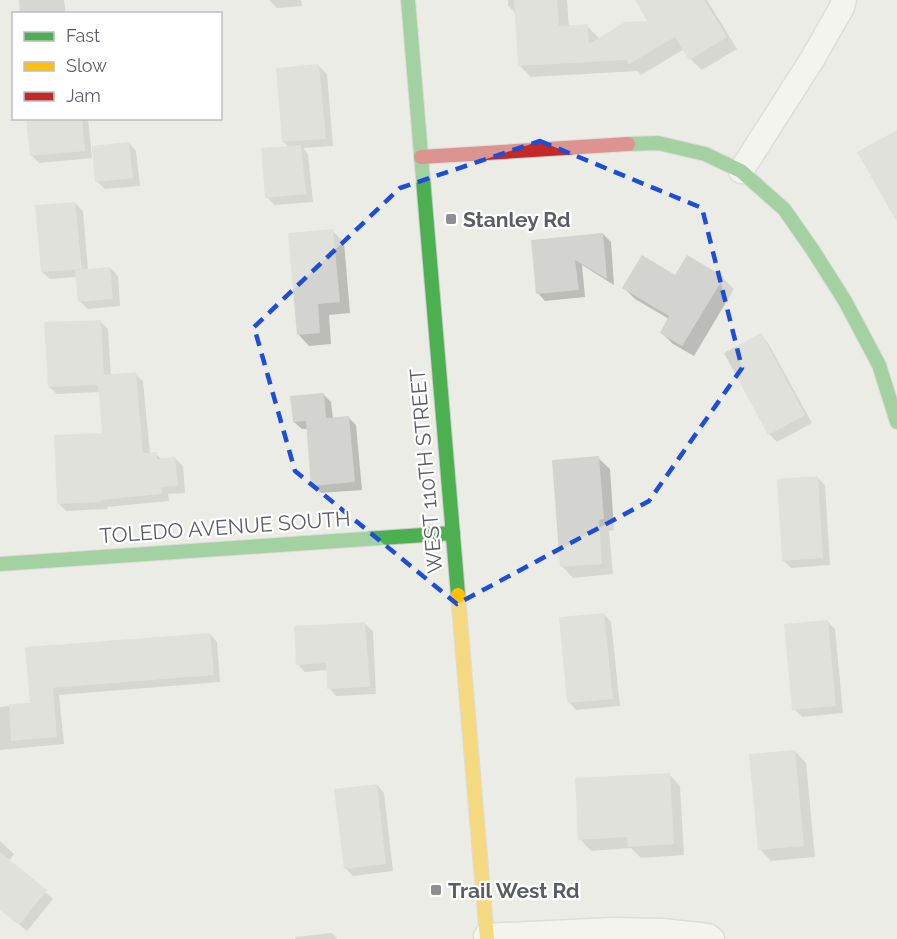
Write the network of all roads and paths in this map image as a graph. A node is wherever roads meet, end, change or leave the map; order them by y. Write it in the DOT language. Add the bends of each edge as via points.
graph roads {
  1 [pos="408,0"];
  2 [pos="844,0"];
  3 [pos="421,157"];
  4 [pos="741,171"];
  5 [pos="897,422"];
  6 [pos="453,532"];
  7 [pos="0,564"];
  8 [pos="486,938"];
  9 [pos="712,939"];
  1 -- 3 [label="street, WEST 110TH STREET"];
  2 -- 4 [label="street" via="813,58"];
  3 -- 4 [label="street" via="658,143 705,154"];
  3 -- 6 [label="street, WEST 110TH STREET"];
  4 -- 5 [label="street" via="784,209 829,275 879,365"];
  6 -- 7 [label="street, TOLEDO AVENUE SOUTH"];
  6 -- 8 [label="street, WEST 110TH STREET"];
  8 -- 9 [label="street" via="613,930 661,931"];
}
